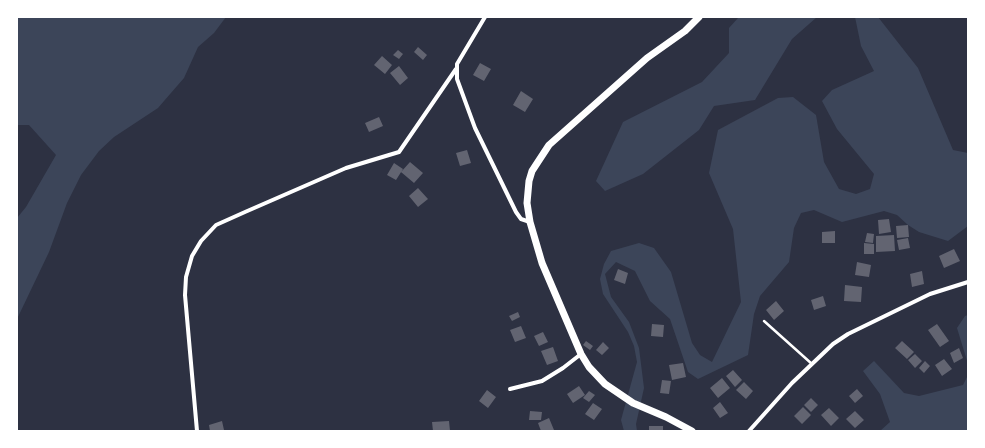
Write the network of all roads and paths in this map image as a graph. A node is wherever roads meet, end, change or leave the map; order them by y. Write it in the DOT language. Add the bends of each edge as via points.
graph roads {
  1 [pos="485,17"];
  2 [pos="698,17"];
  3 [pos="456,69"];
  4 [pos="530,222"];
  5 [pos="968,282"];
  6 [pos="764,321"];
  7 [pos="581,354"];
  8 [pos="812,364"];
  9 [pos="510,389"];
  10 [pos="197,431"];
  11 [pos="692,431"];
  12 [pos="749,431"];
  1 -- 3 [label="street"];
  2 -- 4 [label="main road" via="685,31 647,58 549,145 536,162 528,181 527,207"];
  3 -- 4 [label="street" via="457,79 475,128 494,170 517,216"];
  3 -- 10 [label="street" via="399,152 346,168 216,225 202,241 192,256 186,277 185,295"];
  4 -- 7 [label="main road" via="542,263"];
  5 -- 8 [label="street" via="930,294 853,331 833,344"];
  6 -- 8 [label="lane"];
  7 -- 9 [label="street" via="542,381"];
  7 -- 11 [label="main road" via="597,377 614,390 633,403"];
  8 -- 12 [label="street"];
}
